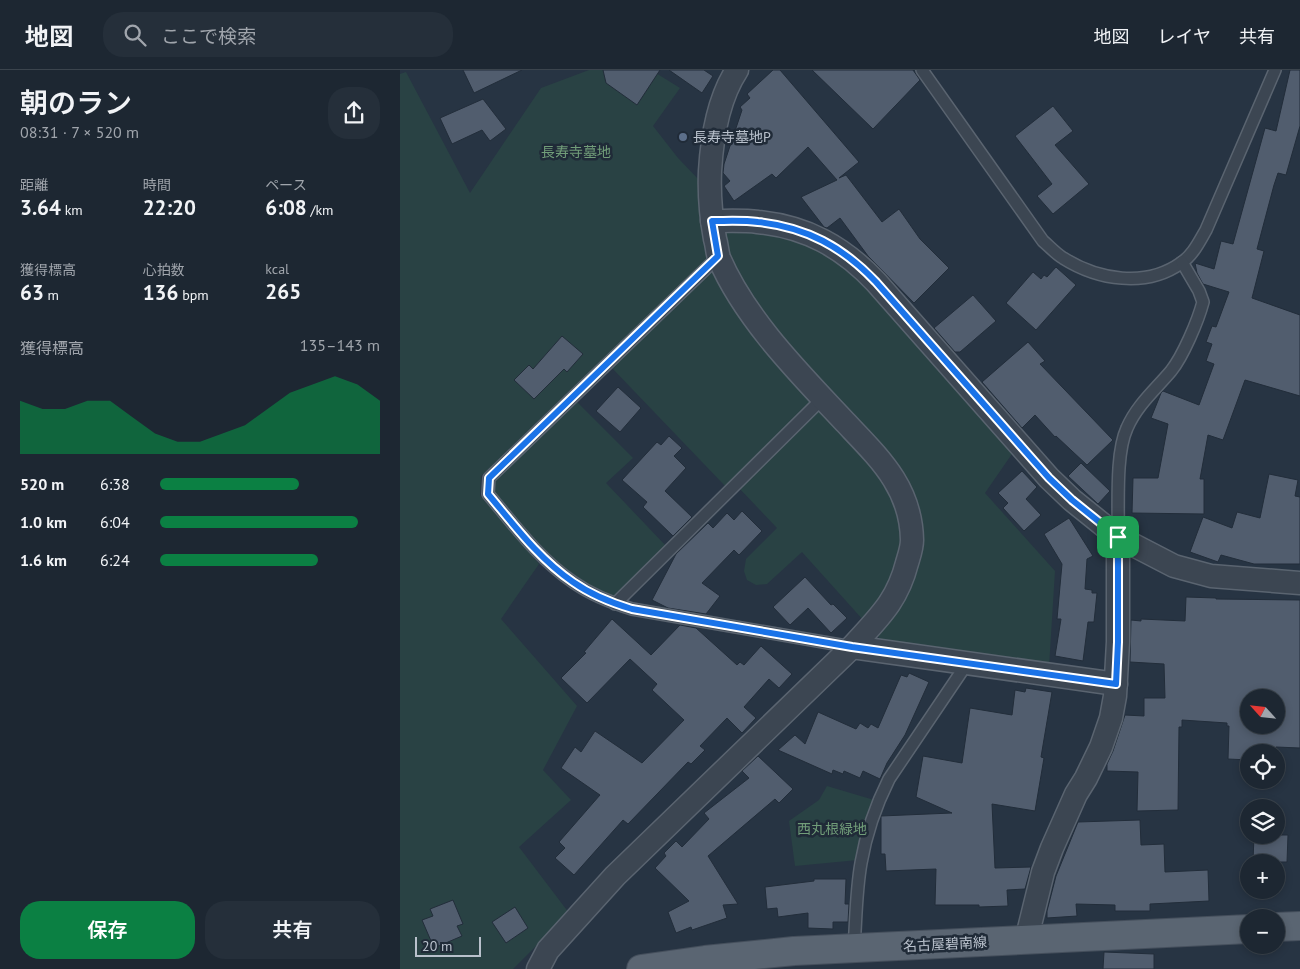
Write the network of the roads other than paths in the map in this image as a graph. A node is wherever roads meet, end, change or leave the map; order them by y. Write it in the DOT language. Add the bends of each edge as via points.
graph roads {
  1 [pos="737,70"];
  2 [pos="922,70"];
  3 [pos="1275,70"];
  4 [pos="712,221"];
  5 [pos="718,256"];
  6 [pos="1182,262"];
  7 [pos="823,398"];
  8 [pos="1118,537"];
  9 [pos="1300,583"];
  10 [pos="615,604"];
  11 [pos="852,647"];
  12 [pos="968,662"];
  13 [pos="1116,684"];
  14 [pos="1300,926"];
  15 [pos="1285,927"];
  16 [pos="1240,929"];
  17 [pos="1026,941"];
  18 [pos="854,948"];
  19 [pos="538,969"];
  20 [pos="641,969"];
  1 -- 4 [label="street" via="725,94 711,148 709,187"];
  2 -- 6 [label="lane" via="1043,240 1061,257 1086,270 1127,279 1146,278"];
  3 -- 6 [label="lane" via="1206,230 1196,248"];
  4 -- 5 [label="street"];
  4 -- 8 [label="street" via="780,226 807,233 847,255 876,282 1049,478"];
  5 -- 7 [label="street" via="744,304"];
  5 -- 10 [label="lane" via="489,478 488,494 537,551 574,584"];
  6 -- 8 [label="lane" via="1203,302 1194,329 1172,369 1138,407 1126,429 1121,446"];
  7 -- 10 [label="lane"];
  7 -- 11 [label="street" via="884,464 909,513 912,542 901,583 888,608"];
  8 -- 9 [label="street" via="1174,566 1212,576"];
  8 -- 13 [label="street"];
  10 -- 11 [label="lane"];
  11 -- 12 [label="street"];
  11 -- 19 [label="street" via="615,876 548,950"];
  12 -- 13 [label="street"];
  12 -- 18 [label="lane" via="883,790 861,863"];
  13 -- 17 [label="street" via="1111,718 1101,747 1076,794 1043,872"];
  14 -- 15 [label="main road"];
  16 -- 17 [label="main road, 名古屋碧南線"];
  17 -- 18 [label="main road, 名古屋碧南線"];
  18 -- 20 [label="main road, 名古屋碧南線" via="794,951"];
}
